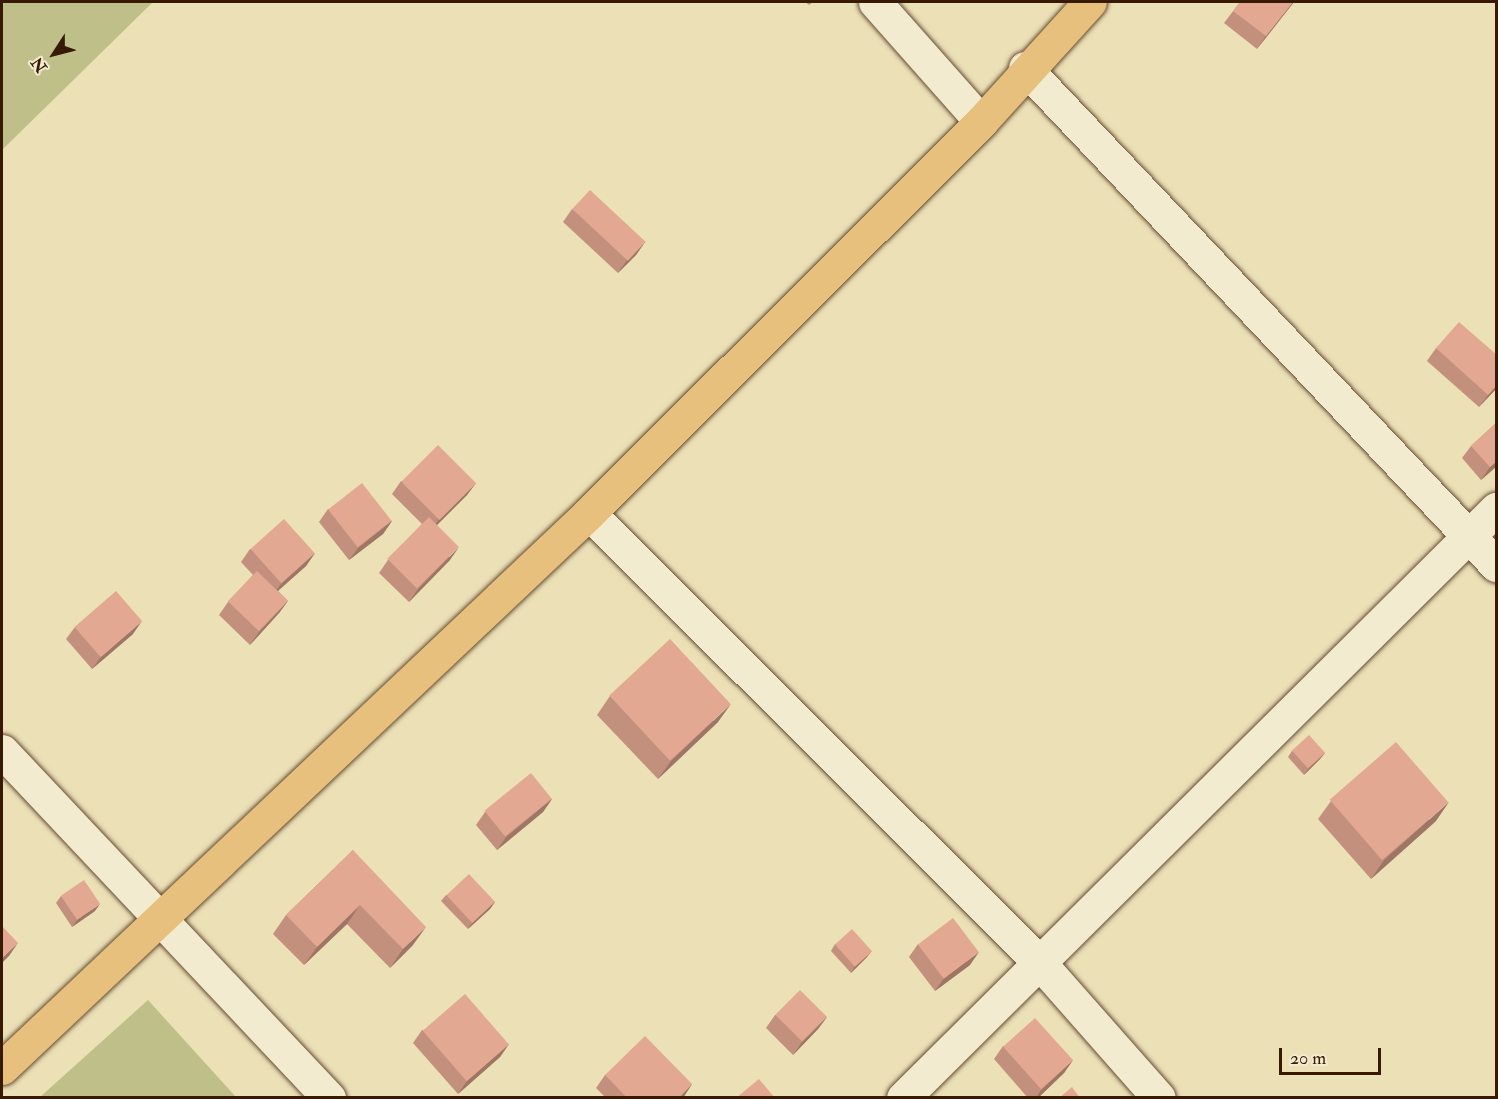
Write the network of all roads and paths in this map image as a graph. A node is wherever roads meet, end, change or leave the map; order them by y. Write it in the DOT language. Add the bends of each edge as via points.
graph roads {
  1 [pos="875,2"];
  2 [pos="1090,2"];
  3 [pos="1025,68"];
  4 [pos="981,122"];
  5 [pos="1497,509"];
  6 [pos="590,513"];
  7 [pos="1470,535"];
  8 [pos="1497,565"];
  9 [pos="2,751"];
  10 [pos="163,917"];
  11 [pos="1039,962"];
  12 [pos="2,1068"];
  13 [pos="329,1098"];
  14 [pos="903,1098"];
  15 [pos="1159,1098"];
  1 -- 4 [label="street"];
  2 -- 3 [label="highway"];
  3 -- 4 [label="highway"];
  3 -- 7 [label="street"];
  4 -- 6 [label="highway"];
  5 -- 7 [label="street"];
  6 -- 10 [label="highway"];
  6 -- 11 [label="street"];
  7 -- 8 [label="street"];
  7 -- 11 [label="street"];
  9 -- 10 [label="street"];
  10 -- 12 [label="highway"];
  10 -- 13 [label="street"];
  11 -- 14 [label="street"];
  11 -- 15 [label="street"];
}
